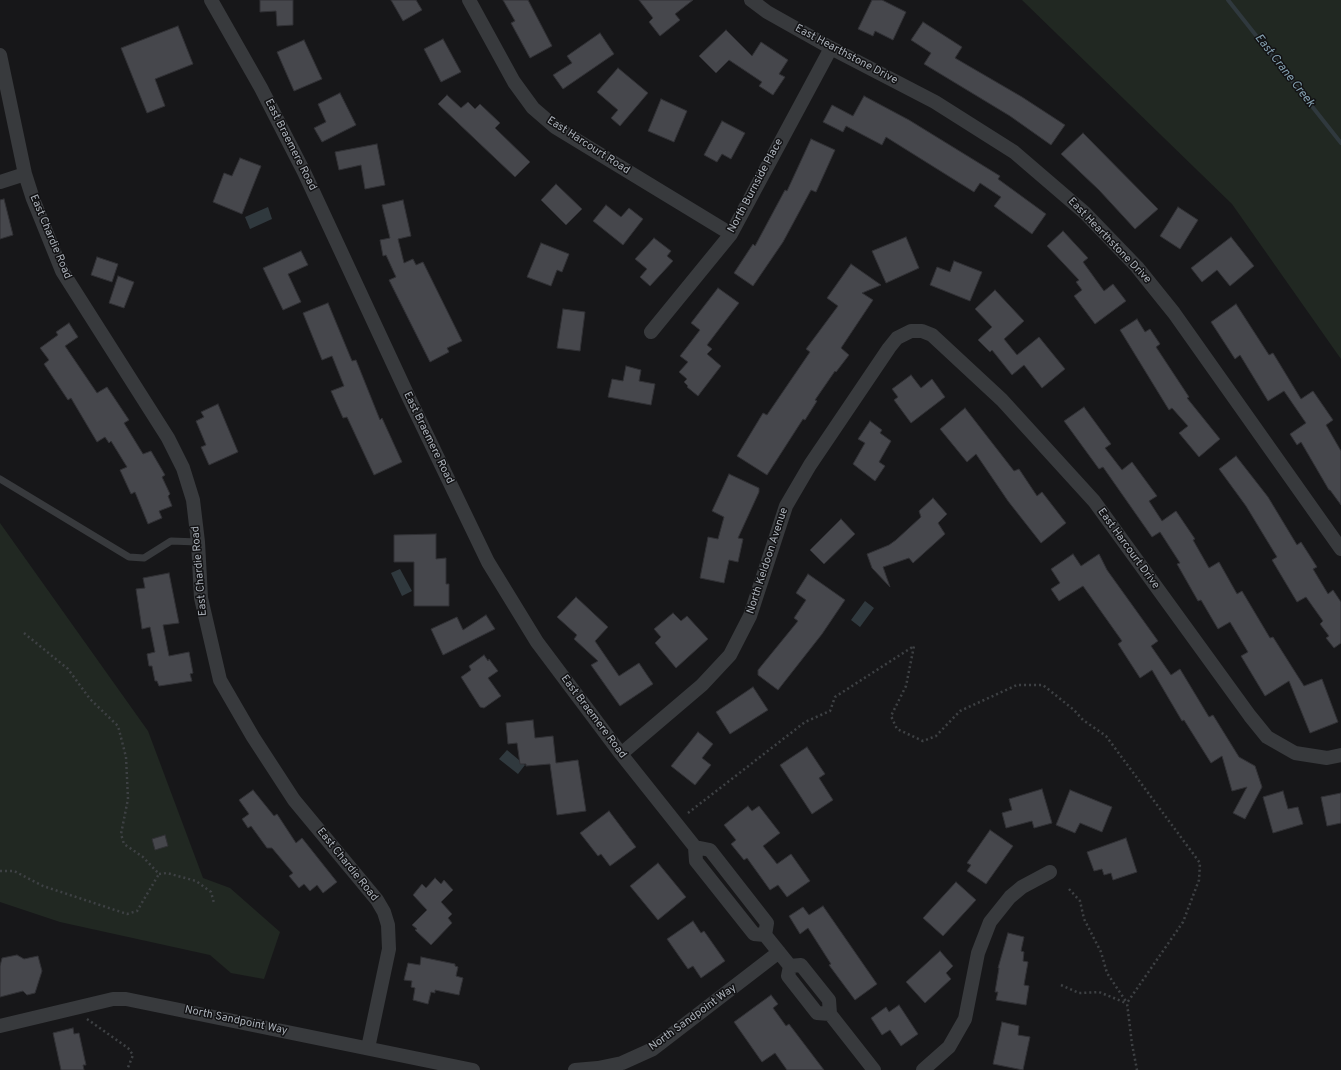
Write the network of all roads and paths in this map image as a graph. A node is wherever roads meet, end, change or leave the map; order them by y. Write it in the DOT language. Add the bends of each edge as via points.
graph roads {
  1 [pos="211,0"];
  2 [pos="469,0"];
  3 [pos="750,0"];
  4 [pos="830,48"];
  5 [pos="0,55"];
  6 [pos="26,174"];
  7 [pos="0,182"];
  8 [pos="731,234"];
  9 [pos="911,331"];
  10 [pos="652,332"];
  11 [pos="0,479"];
  12 [pos="198,542"];
  13 [pos="1341,549"];
  14 [pos="24,633"];
  15 [pos="621,754"];
  16 [pos="1341,755"];
  17 [pos="688,813"];
  18 [pos="0,871"];
  19 [pos="1050,872"];
  20 [pos="159,874"];
  21 [pos="1069,889"];
  22 [pos="214,902"];
  23 [pos="779,952"];
  24 [pos="1061,985"];
  25 [pos="1127,1003"];
  26 [pos="82,1015"];
  27 [pos="0,1026"];
  28 [pos="368,1048"];
  29 [pos="128,1070"];
  30 [pos="473,1070"];
  31 [pos="575,1070"];
  32 [pos="874,1070"];
  33 [pos="923,1070"];
  34 [pos="1137,1070"];
  1 -- 15 [label="street, East Braemere Road" via="261,88 304,172 488,562 537,642"];
  2 -- 8 [label="street, East Harcourt Road" via="514,82 533,108 555,127"];
  3 -- 4 [label="street, East Hearthstone Drive"];
  4 -- 8 [label="street, North Burnside Place"];
  4 -- 13 [label="street, East Hearthstone Drive" via="935,102 1014,152 1085,213 1137,267 1174,314"];
  5 -- 6 [label="street, East Chardie Road"];
  6 -- 7 [label="street"];
  6 -- 12 [label="street, East Chardie Road" via="33,199 62,271 168,438 183,468 193,500"];
  8 -- 10 [label="street, North Burnside Place"];
  9 -- 15 [label="street, North Keldoon Avenue" via="897,338 889,348 810,465 786,506 750,616 730,655 702,685"];
  9 -- 16 [label="street, East Harcourt Drive" via="922,331 932,335 996,394 1094,501 1267,737 1295,753 1327,758"];
  11 -- 12 [label="lane" via="128,558 144,558 171,541"];
  12 -- 28 [label="street, East Chardie Road" via="201,598 220,680 294,800 377,900 388,925 389,949"];
  14 -- 20 [label="path" via="68,669 90,699 118,726 126,757 128,799 121,834 124,844 143,857"];
  15 -- 23 [label="street, East Braemere Road" via="695,847 696,861 754,934 765,935"];
  17 -- 25 [label="path" via="805,722 830,711 835,697 914,646 906,686 891,716 897,729 923,741 936,736 960,712 1017,685 1043,685 1083,720 1106,736 1200,863 1199,880 1183,922"];
  18 -- 20 [label="path" via="14,871 43,886 127,914 137,911"];
  19 -- 33 [label="street" via="1022,887 1010,897 990,922 978,953 965,1019 949,1048"];
  20 -- 22 [label="path" via="166,873 196,881 211,892"];
  21 -- 25 [label="path" via="1080,901 1084,919 1101,952 1107,973"];
  23 -- 31 [label="street, North Sandpoint Way" via="653,1049 622,1063"];
  23 -- 32 [label="street, East Braemere Road" via="790,966 801,965 829,1000 830,1014"];
  24 -- 25 [label="path" via="1079,993 1099,992"];
  25 -- 34 [label="path"];
  26 -- 29 [label="path" via="128,1048 133,1055"];
  27 -- 28 [label="street, North Sandpoint Way" via="113,999 126,999"];
  28 -- 30 [label="street, North Sandpoint Way"];
}
